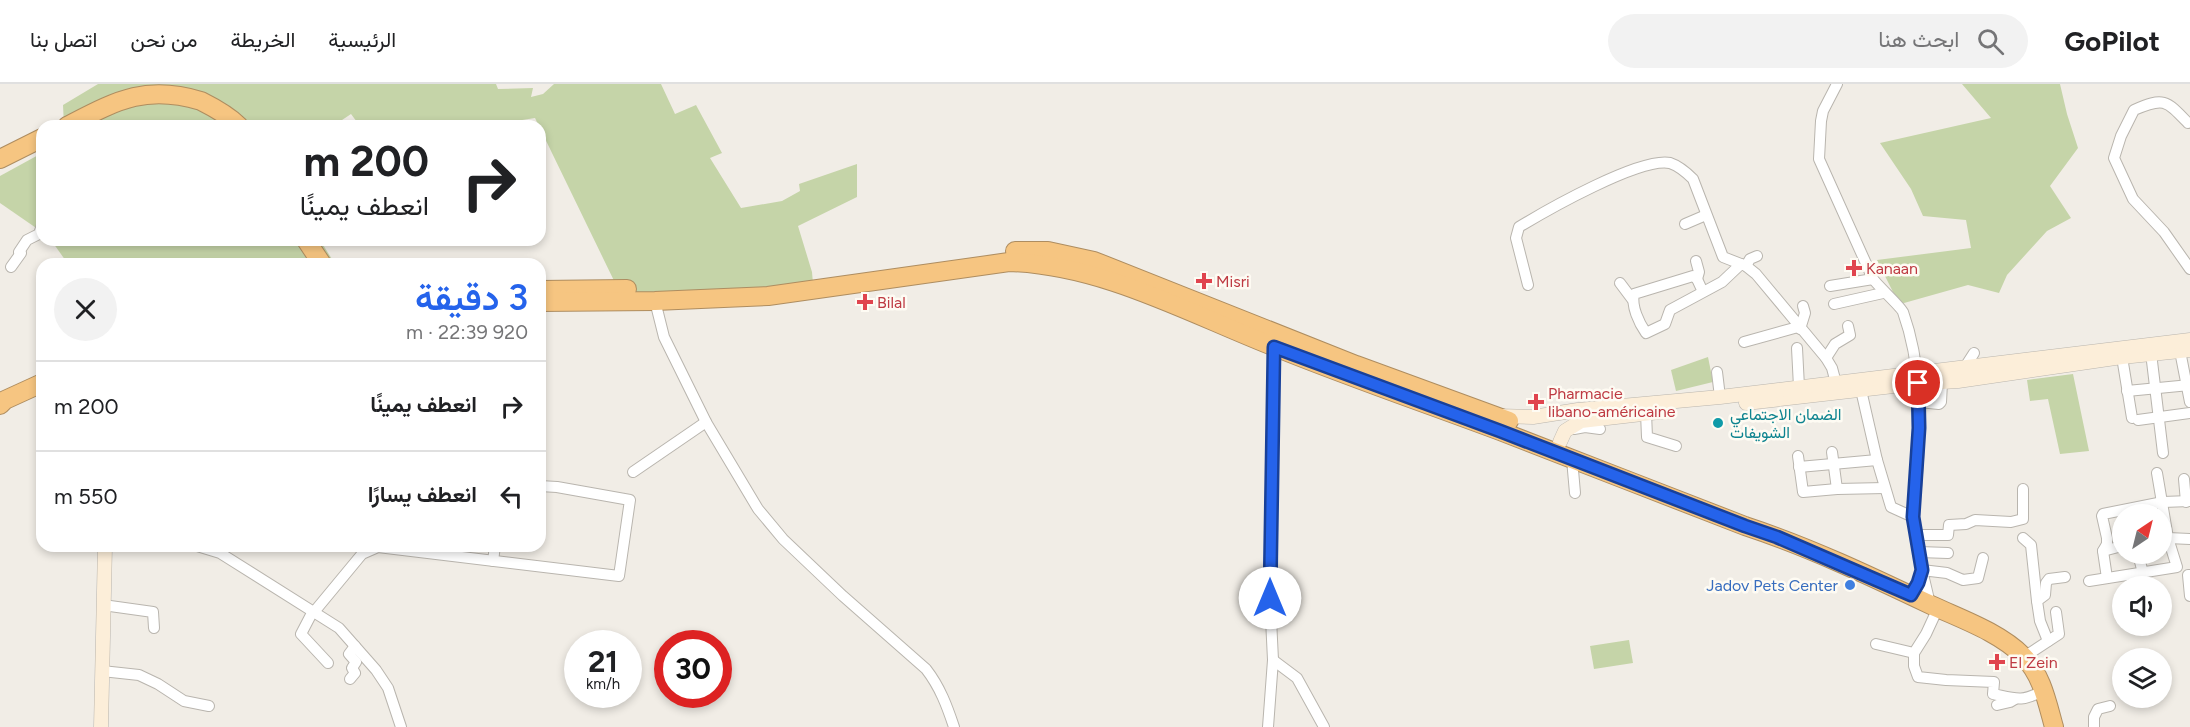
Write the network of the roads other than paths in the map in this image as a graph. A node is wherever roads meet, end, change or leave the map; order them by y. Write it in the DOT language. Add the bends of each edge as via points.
graph roads {
  1 [pos="1837,84"];
  2 [pos="80,120"];
  3 [pos="232,120"];
  4 [pos="2188,123"];
  5 [pos="36,141"];
  6 [pos="0,159"];
  7 [pos="1706,215"];
  8 [pos="1685,224"];
  9 [pos="36,236"];
  10 [pos="1757,256"];
  11 [pos="1696,261"];
  12 [pos="1744,265"];
  13 [pos="11,267"];
  14 [pos="2190,269"];
  15 [pos="1697,279"];
  16 [pos="1873,279"];
  17 [pos="1620,283"];
  18 [pos="1528,285"];
  19 [pos="1830,286"];
  20 [pos="546,290"];
  21 [pos="1703,292"];
  22 [pos="1886,295"];
  23 [pos="1632,300"];
  24 [pos="655,301"];
  25 [pos="546,302"];
  26 [pos="1803,306"];
  27 [pos="1838,306"];
  28 [pos="1848,326"];
  29 [pos="1799,328"];
  30 [pos="2190,340"];
  31 [pos="1744,342"];
  32 [pos="1274,347"];
  33 [pos="1797,348"];
  34 [pos="2185,350"];
  35 [pos="1974,353"];
  36 [pos="2151,353"];
  37 [pos="2122,357"];
  38 [pos="1826,358"];
  39 [pos="1965,367"];
  40 [pos="1717,372"];
  41 [pos="1917,379"];
  42 [pos="1836,383"];
  43 [pos="1942,383"];
  44 [pos="36,384"];
  45 [pos="36,385"];
  46 [pos="2189,385"];
  47 [pos="0,387"];
  48 [pos="1799,387"];
  49 [pos="2155,388"];
  50 [pos="1861,390"];
  51 [pos="2127,391"];
  52 [pos="1720,397"];
  53 [pos="1919,402"];
  54 [pos="2190,402"];
  55 [pos="0,405"];
  56 [pos="1646,413"];
  57 [pos="2190,413"];
  58 [pos="1494,416"];
  59 [pos="2160,416"];
  60 [pos="706,422"];
  61 [pos="1600,429"];
  62 [pos="1563,436"];
  63 [pos="1676,446"];
  64 [pos="1832,452"];
  65 [pos="2163,453"];
  66 [pos="1572,459"];
  67 [pos="1877,460"];
  68 [pos="1834,465"];
  69 [pos="633,472"];
  70 [pos="2157,473"];
  71 [pos="2184,479"];
  72 [pos="546,486"];
  73 [pos="1885,488"];
  74 [pos="1837,489"];
  75 [pos="2023,489"];
  76 [pos="1575,493"];
  77 [pos="2163,502"];
  78 [pos="2188,502"];
  79 [pos="2156,504"];
  80 [pos="2112,514"];
  81 [pos="1913,517"];
  82 [pos="1916,535"];
  83 [pos="1777,537"];
  84 [pos="2023,538"];
  85 [pos="2172,538"];
  86 [pos="2190,539"];
  87 [pos="2112,549"];
  88 [pos="2103,551"];
  89 [pos="2172,551"];
  90 [pos="105,552"];
  91 [pos="217,552"];
  92 [pos="367,552"];
  93 [pos="413,552"];
  94 [pos="494,552"];
  95 [pos="1919,552"];
  96 [pos="1947,553"];
  97 [pos="1983,558"];
  98 [pos="492,561"];
  99 [pos="2141,564"];
  100 [pos="1922,570"];
  101 [pos="2143,573"];
  102 [pos="2190,575"];
  103 [pos="2065,576"];
  104 [pos="2107,578"];
  105 [pos="2089,582"];
  106 [pos="1911,595"];
  107 [pos="2190,596"];
  108 [pos="2037,602"];
  109 [pos="103,605"];
  110 [pos="1934,606"];
  111 [pos="313,611"];
  112 [pos="2056,612"];
  113 [pos="154,628"];
  114 [pos="2048,641"];
  115 [pos="1876,644"];
  116 [pos="355,646"];
  117 [pos="1914,653"];
  118 [pos="2024,657"];
  119 [pos="1273,660"];
  120 [pos="328,663"];
  121 [pos="102,671"];
  122 [pos="350,679"];
  123 [pos="2043,691"];
  124 [pos="2015,699"];
  125 [pos="1997,705"];
  126 [pos="209,706"];
  127 [pos="2110,706"];
  128 [pos="101,727"];
  129 [pos="401,727"];
  130 [pos="954,727"];
  131 [pos="1268,727"];
  132 [pos="1324,727"];
  133 [pos="2054,727"];
  134 [pos="2094,727"];
  1 -- 16 [label="street" via="1823,111 1819,159"];
  2 -- 3 [label="highway" via="153,89 180,93"];
  4 -- 14 [label="street" via="2170,105 2153,102 2134,110 2114,158 2133,199 2164,232"];
  5 -- 6 [label="highway"];
  7 -- 8 [label="street"];
  7 -- 12 [label="street" via="1723,257"];
  7 -- 18 [label="street" via="1693,179 1670,164 1653,163 1613,178 1519,227 1516,238"];
  9 -- 13 [label="street" via="27,240"];
  10 -- 12 [label="street"];
  11 -- 15 [label="street"];
  12 -- 21 [label="street"];
  12 -- 29 [label="street"];
  15 -- 21 [label="street"];
  15 -- 23 [label="street" via="1687,276 1634,294"];
  16 -- 19 [label="street"];
  16 -- 22 [label="street"];
  17 -- 23 [label="street"];
  20 -- 58 [label="highway" via="772,284 1012,251 1047,251 1094,261"];
  21 -- 23 [label="street" via="1670,310 1665,324 1646,333"];
  22 -- 27 [label="street"];
  22 -- 41 [label="street" via="1903,309 1919,355"];
  24 -- 25 [label="highway"];
  24 -- 32 [label="highway" via="768,296 1024,262 1096,275"];
  24 -- 60 [label="street" via="664,337"];
  26 -- 29 [label="street" via="1805,313"];
  28 -- 38 [label="street" via="1850,335 1835,344"];
  29 -- 31 [label="street"];
  29 -- 38 [label="street"];
  30 -- 39 [label="street"];
  32 -- 66 [label="highway"];
  32 -- 119 [label="street" via="1270,534"];
  33 -- 48 [label="street"];
  34 -- 36 [label="street"];
  34 -- 46 [label="street"];
  35 -- 39 [label="street"];
  36 -- 37 [label="street"];
  36 -- 49 [label="street"];
  37 -- 43 [label="street"];
  37 -- 51 [label="street"];
  38 -- 42 [label="street"];
  39 -- 41 [label="street"];
  40 -- 52 [label="street"];
  41 -- 42 [label="street"];
  41 -- 43 [label="street"];
  41 -- 50 [label="street"];
  41 -- 53 [label="street"];
  42 -- 48 [label="street"];
  43 -- 53 [label="street" via="1941,402"];
  44 -- 47 [label="highway"];
  45 -- 55 [label="highway"];
  46 -- 49 [label="street"];
  46 -- 54 [label="street"];
  48 -- 52 [label="street"];
  49 -- 51 [label="street"];
  49 -- 59 [label="street"];
  50 -- 56 [label="street"];
  50 -- 67 [label="street"];
  51 -- 59 [label="street" via="2135,419"];
  52 -- 58 [label="street" via="1533,417"];
  53 -- 81 [label="street"];
  56 -- 62 [label="street" via="1581,421"];
  56 -- 63 [label="street" via="1647,437"];
  57 -- 59 [label="street"];
  58 -- 62 [label="highway"];
  59 -- 65 [label="street"];
  60 -- 69 [label="street"];
  60 -- 130 [label="street" via="747,493 783,539 926,669"];
  61 -- 62 [label="street" via="1585,426"];
  62 -- 83 [label="highway"];
  64 -- 68 [label="street"];
  66 -- 76 [label="street"];
  66 -- 83 [label="highway"];
  67 -- 68 [label="street"];
  67 -- 73 [label="street"];
  68 -- 74 [label="street"];
  68 -- 74 [label="street" via="1798,462 1803,492"];
  70 -- 77 [label="street"];
  71 -- 78 [label="street"];
  72 -- 98 [label="street" via="630,500 619,576"];
  73 -- 74 [label="street"];
  73 -- 81 [label="street" via="1891,507"];
  75 -- 82 [label="street" via="2024,519 1975,520 1949,525 1948,535"];
  77 -- 78 [label="street"];
  77 -- 79 [label="street"];
  80 -- 88 [label="street" via="2102,515 2107,544"];
  81 -- 82 [label="street"];
  82 -- 95 [label="street"];
  83 -- 106 [label="highway"];
  84 -- 108 [label="street" via="2031,545"];
  85 -- 86 [label="street"];
  87 -- 88 [label="street"];
  88 -- 104 [label="street"];
  89 -- 101 [label="street" via="2177,567"];
  90 -- 109 [label="street"];
  91 -- 111 [label="street"];
  92 -- 111 [label="street"];
  93 -- 98 [label="street"];
  94 -- 98 [label="street"];
  95 -- 96 [label="street"];
  95 -- 100 [label="street"];
  97 -- 100 [label="street" via="1978,578 1963,579"];
  99 -- 101 [label="street"];
  100 -- 106 [label="street"];
  100 -- 110 [label="street"];
  101 -- 104 [label="street"];
  102 -- 107 [label="street"];
  103 -- 108 [label="street" via="2049,579 2045,595"];
  104 -- 105 [label="street"];
  106 -- 110 [label="highway"];
  108 -- 114 [label="street"];
  109 -- 113 [label="street" via="153,612"];
  109 -- 121 [label="street"];
  110 -- 117 [label="street" via="1926,634"];
  110 -- 118 [label="highway"];
  111 -- 116 [label="street" via="339,628"];
  111 -- 120 [label="street" via="301,634"];
  112 -- 114 [label="street" via="2060,633"];
  114 -- 118 [label="street"];
  115 -- 117 [label="street"];
  116 -- 122 [label="street" via="349,654 356,662"];
  116 -- 129 [label="street" via="388,688"];
  117 -- 124 [label="street" via="1918,677 1994,682 1994,694"];
  118 -- 123 [label="highway"];
  119 -- 131 [label="street"];
  119 -- 132 [label="street" via="1297,678"];
  121 -- 126 [label="street" via="139,675 184,701"];
  121 -- 128 [label="street"];
  123 -- 124 [label="street" via="2027,700"];
  123 -- 133 [label="highway"];
  124 -- 125 [label="street"];
  127 -- 134 [label="street" via="2098,709"];
}
